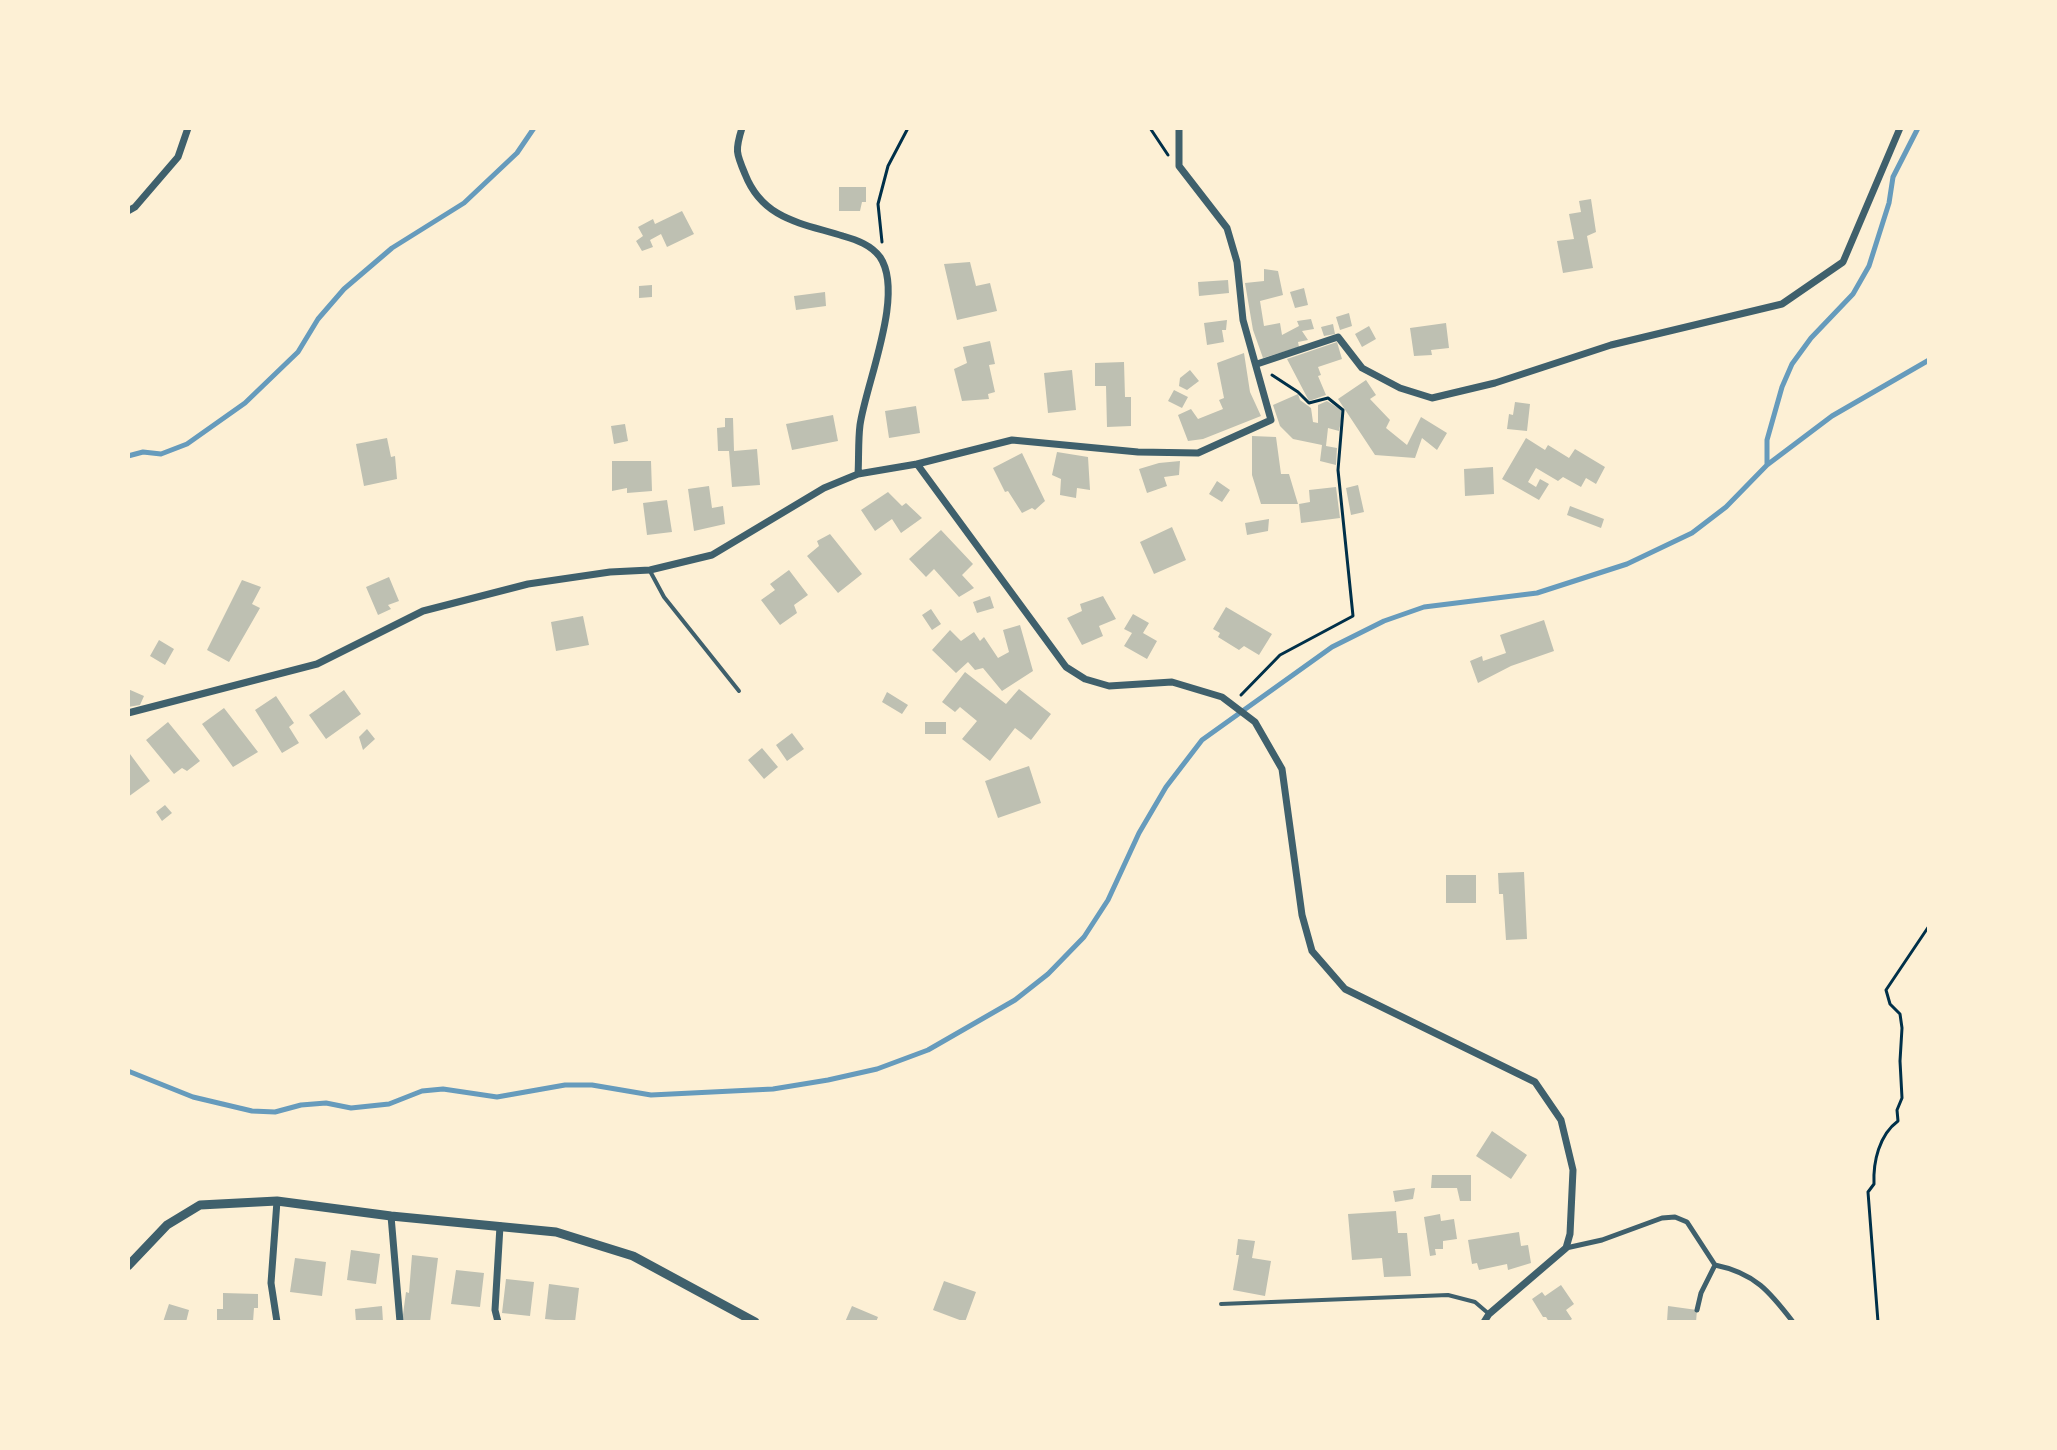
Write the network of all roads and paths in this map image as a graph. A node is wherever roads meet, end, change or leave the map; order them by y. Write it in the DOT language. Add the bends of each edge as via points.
graph roads {
  1 [pos="188,128"];
  2 [pos="742,128"];
  3 [pos="908,128"];
  4 [pos="1150,128"];
  5 [pos="1179,128"];
  6 [pos="1900,128"];
  7 [pos="1179,166"];
  8 [pos="128,211"];
  9 [pos="880,258"];
  10 [pos="1257,364"];
  11 [pos="917,464"];
  12 [pos="858,474"];
  13 [pos="650,570"];
  14 [pos="739,691"];
  15 [pos="1232,704"];
  16 [pos="128,713"];
  17 [pos="1929,926"];
  18 [pos="277,1201"];
  19 [pos="391,1216"];
  20 [pos="500,1226"];
  21 [pos="1566,1248"];
  22 [pos="1715,1265"];
  23 [pos="128,1266"];
  24 [pos="1221,1304"];
  25 [pos="1697,1310"];
  26 [pos="1786,1313"];
  27 [pos="1489,1314"];
  28 [pos="277,1322"];
  29 [pos="400,1322"];
  30 [pos="498,1322"];
  31 [pos="755,1322"];
  32 [pos="1484,1322"];
  33 [pos="1784,1322"];
  34 [pos="1793,1322"];
  35 [pos="1878,1322"];
  1 -- 8 [label="street" via="178,157"];
  2 -- 9 [label="street" via="735,149 758,197 776,215 863,242"];
  3 -- 9 [label="path" via="888,166 878,204"];
  4 -- 7 [label="path"];
  5 -- 7 [label="street"];
  6 -- 10 [label="street" via="1843,262 1782,304 1611,345 1432,398 1362,368 1338,337"];
  7 -- 10 [label="street" via="1227,228 1237,262 1243,320"];
  9 -- 12 [label="street" via="888,286 884,326 860,425"];
  10 -- 11 [label="street" via="1271,420 1198,453 1012,440"];
  10 -- 15 [label="path" via="1309,403 1328,398 1343,410 1338,470 1353,616 1280,655"];
  11 -- 12 [label="street"];
  11 -- 15 [label="street" via="1066,667 1109,686 1172,682"];
  12 -- 13 [label="street" via="824,488 712,555"];
  13 -- 14 [label="lane" via="664,597"];
  13 -- 16 [label="street" via="528,584 423,611 317,664"];
  15 -- 21 [label="street" via="1255,722 1282,769 1302,915 1312,951 1345,989 1535,1082 1561,1120 1573,1170"];
  17 -- 35 [label="path" via="1886,990 1900,1014 1902,1098 1898,1121 1881,1145 1868,1192"];
  18 -- 19 [label="street"];
  18 -- 23 [label="street" via="200,1205 167,1225"];
  18 -- 28 [label="street" via="271,1283"];
  19 -- 20 [label="street"];
  19 -- 29 [label="street"];
  20 -- 30 [label="street"];
  20 -- 31 [label="street" via="556,1232 633,1256"];
  21 -- 22 [label="street" via="1675,1217 1687,1222"];
  21 -- 27 [label="street"];
  22 -- 25 [label="street"];
  22 -- 26 [label="street" via="1746,1275 1772,1294"];
  24 -- 27 [label="lane" via="1448,1295 1475,1302"];
  26 -- 33 [label="street"];
  26 -- 34 [label="street"];
  27 -- 32 [label="street"];
}
